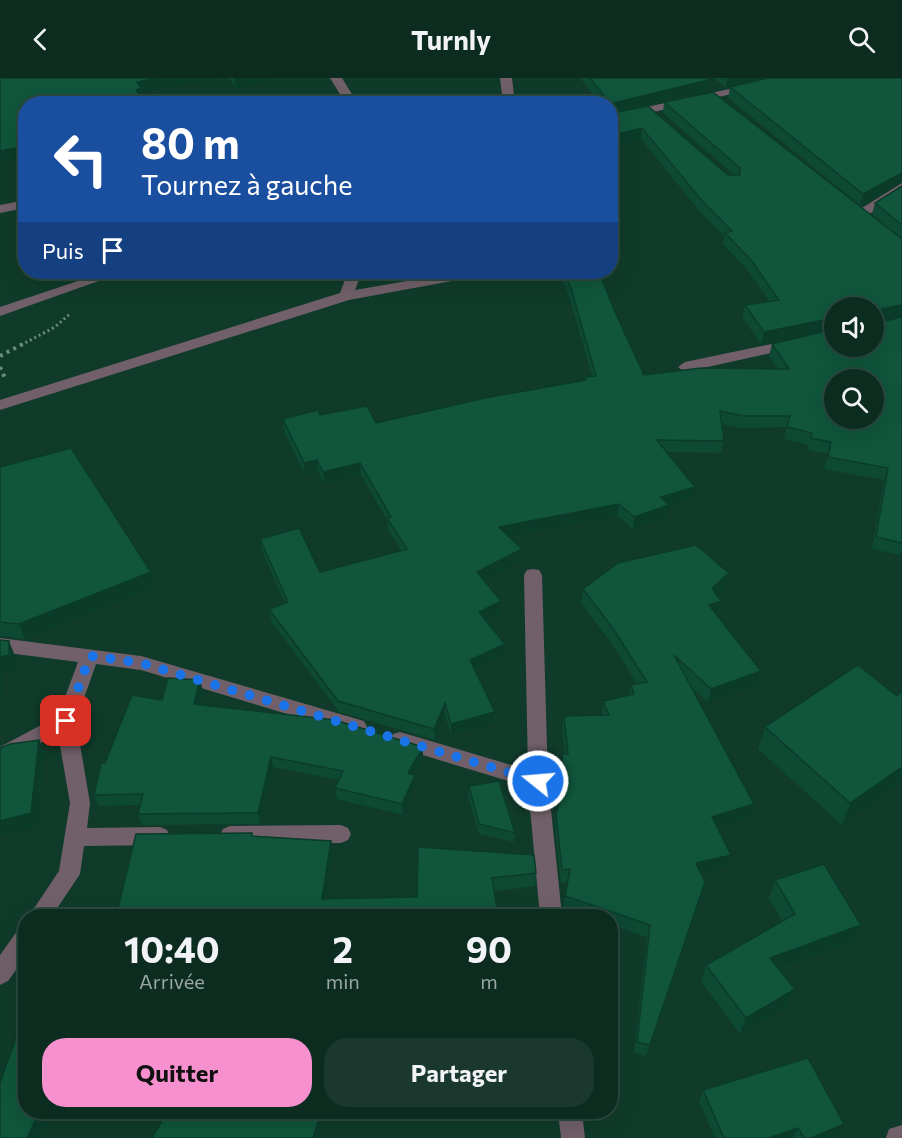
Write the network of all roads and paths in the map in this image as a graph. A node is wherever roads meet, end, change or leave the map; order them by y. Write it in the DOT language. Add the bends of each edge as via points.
graph roads {
  1 [pos="336,78"];
  2 [pos="506,78"];
  3 [pos="795,78"];
  4 [pos="715,91"];
  5 [pos="347,96"];
  6 [pos="508,96"];
  7 [pos="730,110"];
  8 [pos="618,118"];
  9 [pos="902,187"];
  10 [pos="18,206"];
  11 [pos="0,209"];
  12 [pos="860,213"];
  13 [pos="97,279"];
  14 [pos="352,279"];
  15 [pos="440,279"];
  16 [pos="346,296"];
  17 [pos="78,309"];
  18 [pos="0,312"];
  19 [pos="824,337"];
  20 [pos="0,356"];
  21 [pos="685,367"];
  22 [pos="0,405"];
  23 [pos="532,575"];
  24 [pos="0,645"];
  25 [pos="90,656"];
  26 [pos="66,721"];
  27 [pos="0,756"];
  28 [pos="538,781"];
  29 [pos="341,834"];
  30 [pos="182,835"];
  31 [pos="205,835"];
  32 [pos="75,837"];
  33 [pos="45,909"];
  34 [pos="550,909"];
  35 [pos="18,948"];
  36 [pos="0,974"];
  37 [pos="571,1119"];
  38 [pos="573,1138"];
  1 -- 5 [label="street"];
  2 -- 6 [label="street"];
  3 -- 4 [label="street"];
  4 -- 7 [label="street"];
  4 -- 8 [label="street" via="655,115"];
  9 -- 12 [label="street"];
  10 -- 11 [label="street"];
  13 -- 18 [label="street"];
  14 -- 16 [label="street"];
  15 -- 16 [label="street"];
  16 -- 22 [label="street"];
  17 -- 20 [label="path" via="55,327"];
  19 -- 21 [label="street"];
  23 -- 28 [label="street"];
  24 -- 25 [label="street"];
  25 -- 26 [label="street"];
  25 -- 28 [label="street" via="141,663"];
  26 -- 27 [label="street"];
  26 -- 32 [label="street" via="80,803"];
  28 -- 34 [label="street"];
  29 -- 31 [label="street"];
  30 -- 32 [label="street"];
  32 -- 33 [label="street" via="69,874"];
  35 -- 36 [label="street"];
  37 -- 38 [label="street"];
}
